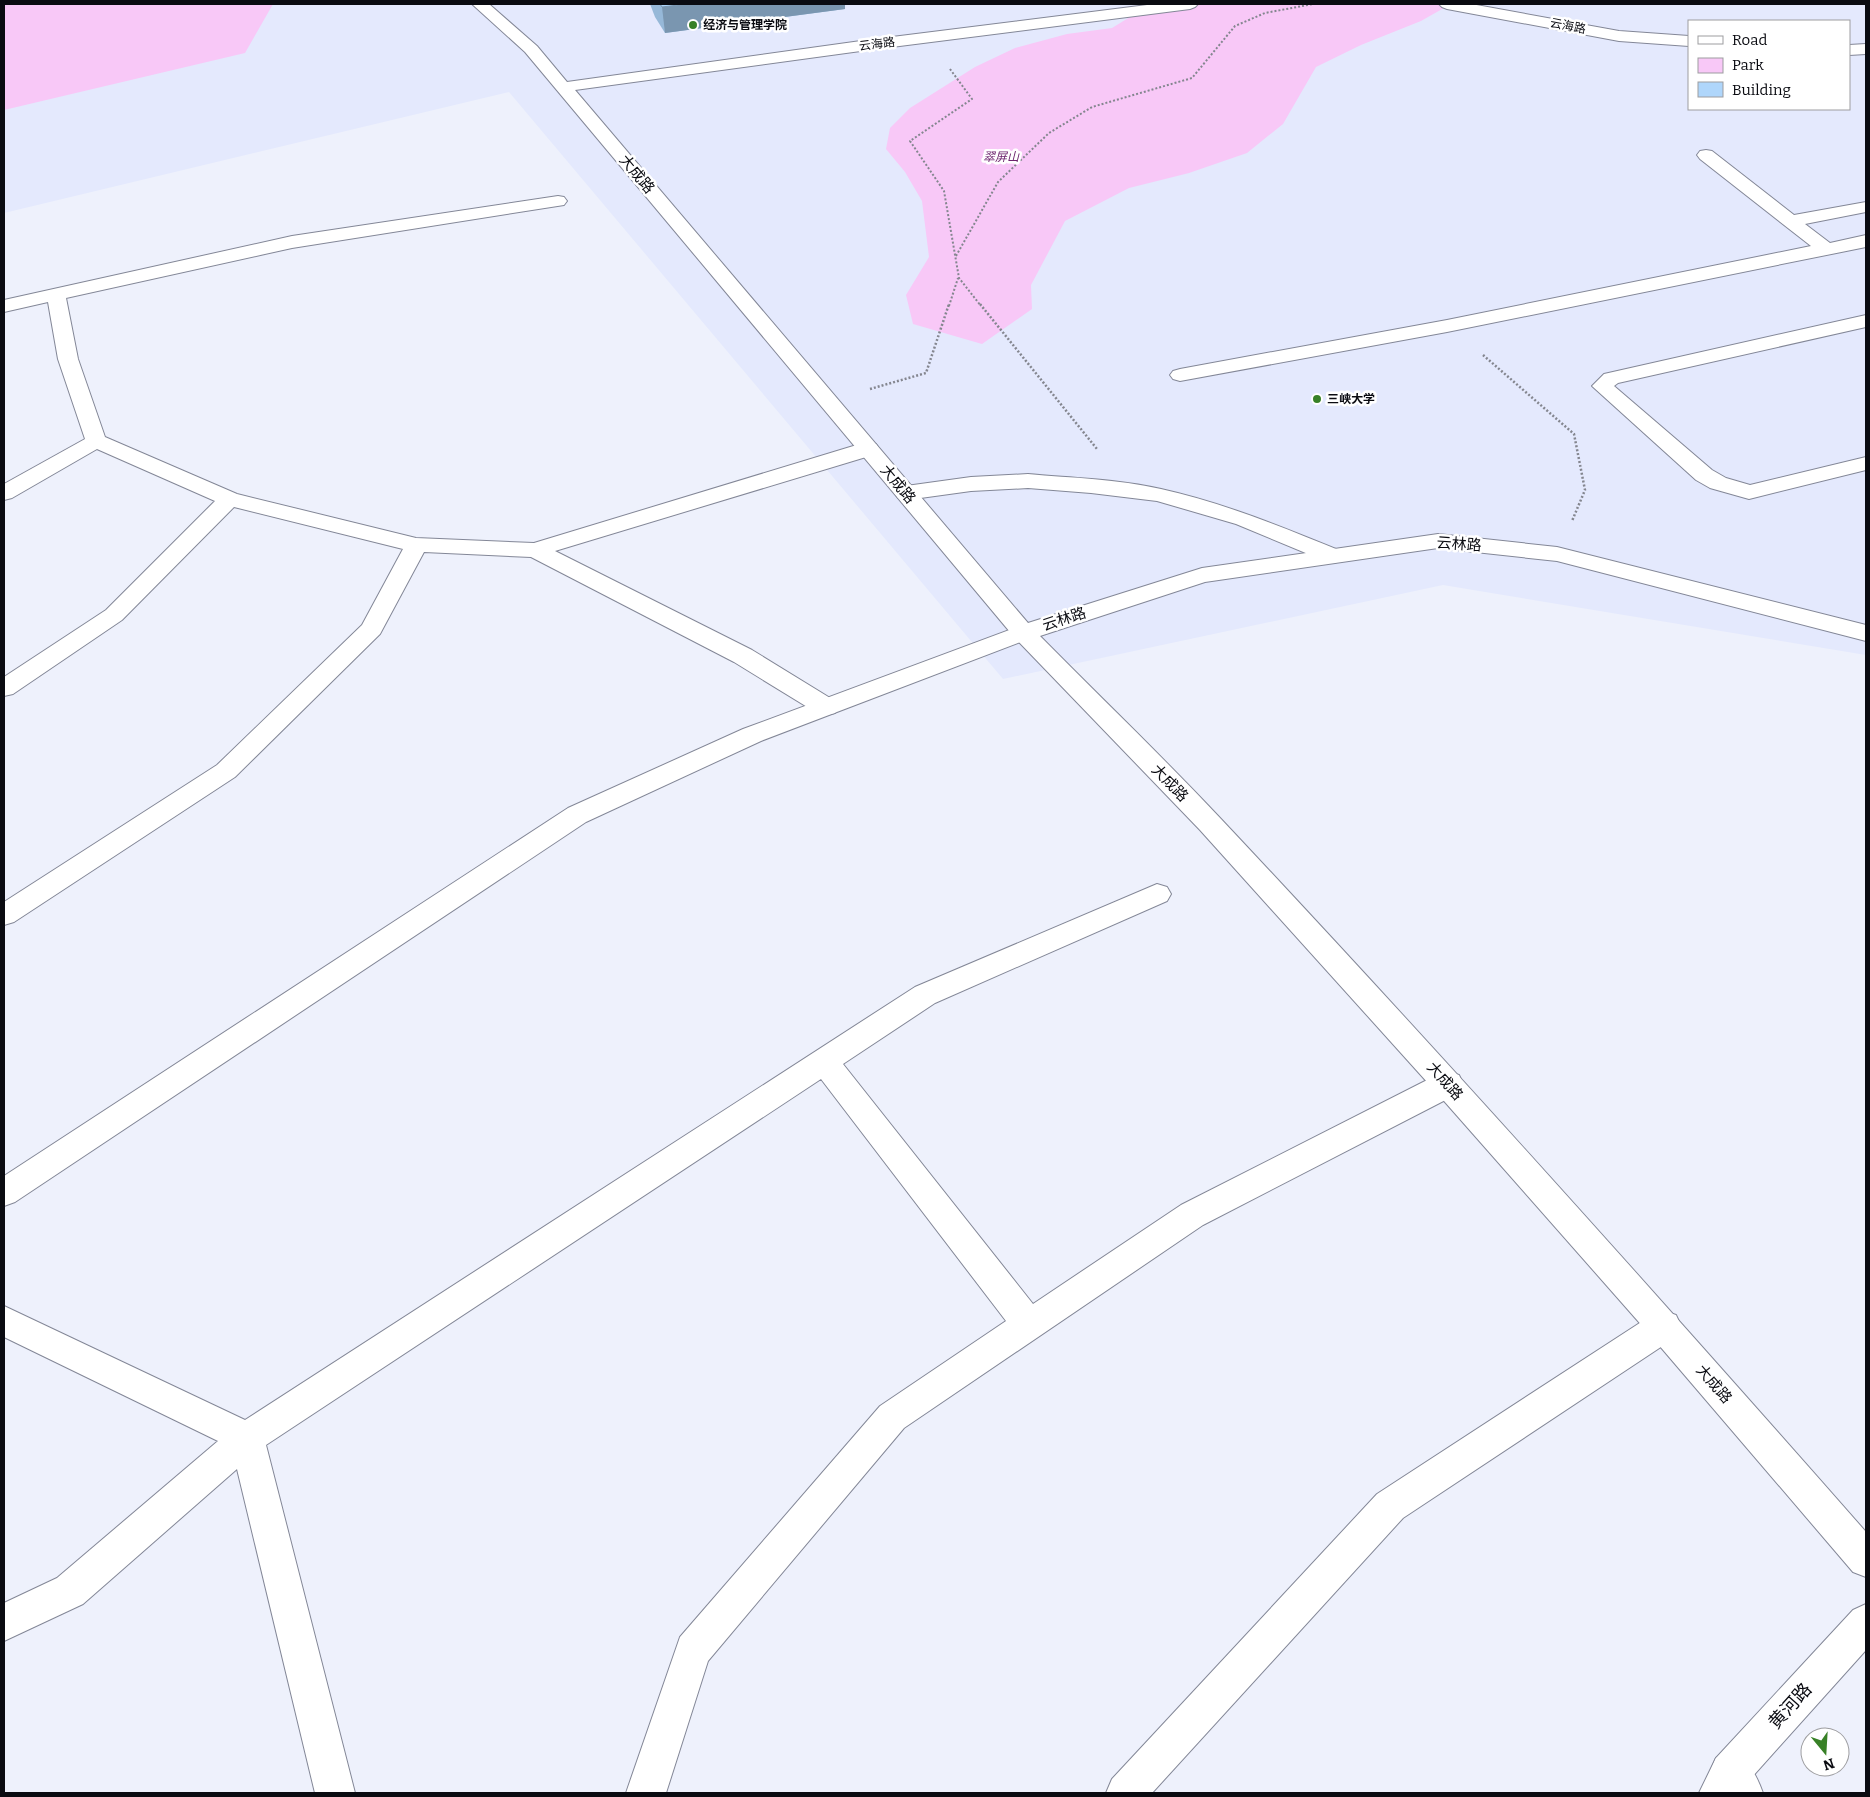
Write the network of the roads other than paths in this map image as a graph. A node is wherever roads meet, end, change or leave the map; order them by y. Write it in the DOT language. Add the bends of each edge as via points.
graph roads {
  1 [pos="480,4"];
  2 [pos="1190,4"];
  3 [pos="1447,4"];
  4 [pos="1688,41"];
  5 [pos="1866,49"];
  6 [pos="1850,50"];
  7 [pos="564,88"];
  8 [pos="1706,155"];
  9 [pos="558,201"];
  10 [pos="1866,207"];
  11 [pos="1790,221"];
  12 [pos="1866,241"];
  13 [pos="1826,249"];
  14 [pos="56,296"];
  15 [pos="4,306"];
  16 [pos="1866,321"];
  17 [pos="1180,375"];
  18 [pos="96,440"];
  19 [pos="868,450"];
  20 [pos="1866,464"];
  21 [pos="4,493"];
  22 [pos="906,493"];
  23 [pos="229,499"];
  24 [pos="416,545"];
  25 [pos="535,550"];
  26 [pos="1333,556"];
  27 [pos="1023,632"];
  28 [pos="1866,633"];
  29 [pos="4,688"];
  30 [pos="826,707"];
  31 [pos="1157,894"];
  32 [pos="4,916"];
  33 [pos="824,1061"];
  34 [pos="1448,1084"];
  35 [pos="4,1193"];
  36 [pos="4,1321"];
  37 [pos="1030,1325"];
  38 [pos="1664,1326"];
  39 [pos="247,1438"];
  40 [pos="1866,1559"];
  41 [pos="4,1622"];
  42 [pos="1866,1623"];
  43 [pos="1731,1786"];
  44 [pos="335,1793"];
  45 [pos="646,1793"];
  46 [pos="1126,1793"];
  1 -- 7 [label="street, 大成路" via="531,49"];
  2 -- 7 [label="street, 云海路"];
  3 -- 4 [label="street, 云海路" via="1619,36"];
  5 -- 6 [label="street"];
  7 -- 19 [label="street, 大成路"];
  8 -- 11 [label="street"];
  9 -- 14 [label="street" via="292,242"];
  10 -- 11 [label="street"];
  11 -- 13 [label="street"];
  12 -- 13 [label="street"];
  13 -- 17 [label="street" via="1447,326"];
  14 -- 15 [label="street"];
  14 -- 18 [label="street" via="68,359"];
  16 -- 20 [label="street" via="1611,378 1602,386 1704,475 1718,483 1749,492"];
  18 -- 21 [label="street"];
  18 -- 23 [label="street"];
  19 -- 22 [label="street, 大成路"];
  19 -- 25 [label="street"];
  22 -- 26 [label="street" via="971,484 1028,481 1159,495 1244,519"];
  22 -- 27 [label="street, 大成路"];
  23 -- 24 [label="street"];
  23 -- 29 [label="street" via="114,615"];
  24 -- 25 [label="street"];
  24 -- 32 [label="street" via="372,629 226,771"];
  25 -- 30 [label="street" via="743,656"];
  26 -- 27 [label="street, 云林路" via="1202,574"];
  26 -- 28 [label="street, 云林路" via="1438,541 1557,554"];
  27 -- 30 [label="street, 云林路"];
  27 -- 34 [label="street, 大成路" via="1209,823"];
  30 -- 35 [label="street, 云林路" via="752,735 577,815"];
  31 -- 33 [label="street" via="925,995"];
  33 -- 37 [label="street"];
  33 -- 39 [label="street"];
  34 -- 37 [label="street" via="1192,1215"];
  34 -- 38 [label="street, 大成路"];
  36 -- 39 [label="street"];
  37 -- 45 [label="street" via="892,1417 693,1650"];
  38 -- 40 [label="street, 大成路"];
  38 -- 46 [label="street" via="1390,1506"];
  39 -- 41 [label="street" via="70,1592"];
  39 -- 44 [label="street"];
  42 -- 43 [label="street, 黄河路"];
}
